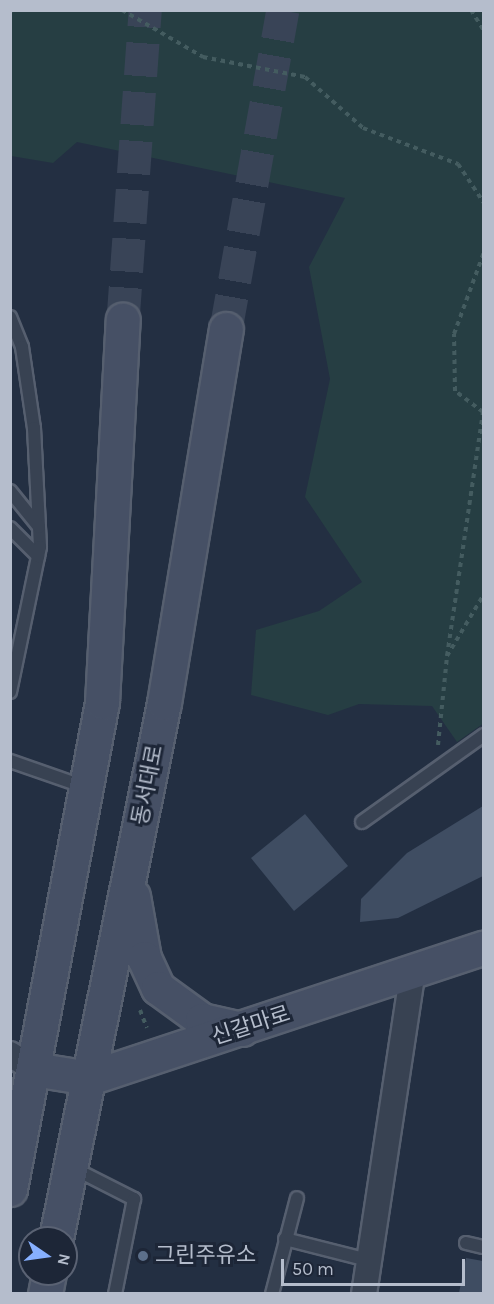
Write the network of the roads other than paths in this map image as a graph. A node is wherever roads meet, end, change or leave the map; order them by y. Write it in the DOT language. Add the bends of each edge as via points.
graph roads {
  1 [pos="10,317"];
  2 [pos="123,320"];
  3 [pos="226,329"];
  4 [pos="10,491"];
  5 [pos="39,527"];
  6 [pos="10,528"];
  7 [pos="38,556"];
  8 [pos="10,692"];
  9 [pos="483,735"];
  10 [pos="10,761"];
  11 [pos="87,787"];
  12 [pos="362,822"];
  13 [pos="129,876"];
  14 [pos="483,947"];
  15 [pos="413,971"];
  16 [pos="244,1029"];
  17 [pos="22,1061"];
  18 [pos="89,1078"];
  19 [pos="71,1167"];
  20 [pos="10,1189"];
  21 [pos="297,1198"];
  22 [pos="59,1226"];
  23 [pos="285,1239"];
  24 [pos="466,1244"];
  25 [pos="483,1247"];
  26 [pos="368,1260"];
  27 [pos="115,1293"];
  28 [pos="272,1293"];
  29 [pos="364,1293"];
  1 -- 5 [label="lane" via="22,347 34,428"];
  2 -- 11 [label="street" via="102,702"];
  3 -- 13 [label="street, 동서대로" via="164,703"];
  4 -- 5 [label="lane"];
  5 -- 7 [label="lane"];
  6 -- 7 [label="lane"];
  7 -- 8 [label="lane"];
  9 -- 12 [label="lane"];
  10 -- 11 [label="lane"];
  11 -- 17 [label="street"];
  13 -- 16 [label="street" via="144,958 158,988 202,1020"];
  13 -- 18 [label="street, 동서대로"];
  14 -- 15 [label="street, 신갈마로"];
  15 -- 16 [label="street, 신갈마로"];
  15 -- 26 [label="street"];
  16 -- 18 [label="street, 신갈마로"];
  17 -- 18 [label="street"];
  17 -- 20 [label="street"];
  18 -- 19 [label="street, 동서대로"];
  19 -- 22 [label="street, 동서대로"];
  19 -- 27 [label="lane" via="134,1199"];
  21 -- 23 [label="lane"];
  23 -- 26 [label="lane"];
  23 -- 28 [label="lane"];
  24 -- 25 [label="lane"];
  26 -- 29 [label="street"];
}
